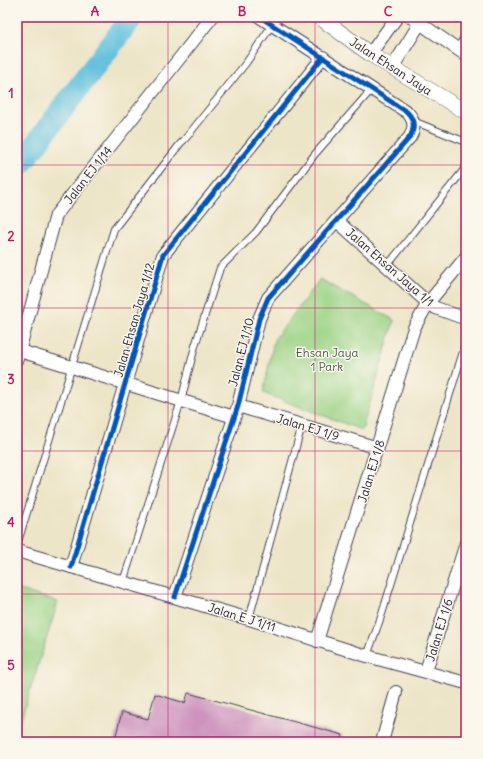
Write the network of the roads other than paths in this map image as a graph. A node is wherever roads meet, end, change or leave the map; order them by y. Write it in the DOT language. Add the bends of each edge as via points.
graph roads {
  1 [pos="212,17"];
  2 [pos="260,17"];
  3 [pos="319,17"];
  4 [pos="397,17"];
  5 [pos="416,20"];
  6 [pos="272,24"];
  7 [pos="466,34"];
  8 [pos="461,52"];
  9 [pos="370,54"];
  10 [pos="323,57"];
  11 [pos="392,68"];
  12 [pos="372,90"];
  13 [pos="466,112"];
  14 [pos="410,116"];
  15 [pos="466,142"];
  16 [pos="466,167"];
  17 [pos="337,221"];
  18 [pos="466,257"];
  19 [pos="387,266"];
  20 [pos="428,303"];
  21 [pos="466,319"];
  22 [pos="466,342"];
  23 [pos="18,355"];
  24 [pos="73,367"];
  25 [pos="126,383"];
  26 [pos="181,401"];
  27 [pos="236,411"];
  28 [pos="302,425"];
  29 [pos="378,448"];
  30 [pos="466,543"];
  31 [pos="17,545"];
  32 [pos="17,551"];
  33 [pos="71,567"];
  34 [pos="123,582"];
  35 [pos="175,597"];
  36 [pos="249,619"];
  37 [pos="317,641"];
  38 [pos="367,656"];
  39 [pos="426,671"];
  40 [pos="466,683"];
  41 [pos="396,692"];
  42 [pos="382,742"];
  1 -- 23 [label="street, Jalan EJ 1/14" via="56,215"];
  2 -- 6 [label="street"];
  3 -- 9 [label="street, Jalan Ehsan Jaya"];
  4 -- 9 [label="street"];
  5 -- 8 [label="street"];
  5 -- 11 [label="street"];
  6 -- 10 [label="street"];
  6 -- 24 [label="lane" via="246,63 114,229"];
  7 -- 8 [label="lane"];
  9 -- 11 [label="street, Jalan Ehsan Jaya"];
  10 -- 12 [label="street"];
  10 -- 25 [label="street, Jalan Ehsan Jaya 1/12" via="163,255"];
  11 -- 13 [label="street, Jalan Ehsan Jaya"];
  12 -- 14 [label="street"];
  12 -- 26 [label="lane" via="316,154 256,232 220,268 195,346"];
  14 -- 15 [label="lane"];
  14 -- 17 [label="street, Jalan EJ 1/10" via="414,127 410,137"];
  16 -- 19 [label="lane"];
  17 -- 19 [label="street, Jalan Ehsan Jaya 1/1"];
  17 -- 27 [label="street, Jalan EJ 1/10" via="268,298 259,319"];
  18 -- 20 [label="street, Jalan EJ 1/8"];
  19 -- 20 [label="street, Jalan Ehsan Jaya 1/1"];
  20 -- 21 [label="street, Jalan Ehsan Jaya 1/1"];
  20 -- 29 [label="street, Jalan EJ 1/8" via="414,328"];
  22 -- 38 [label="lane"];
  23 -- 24 [label="street, Jalan EJ 1/9"];
  24 -- 25 [label="street, Jalan EJ 1/9"];
  24 -- 31 [label="lane"];
  25 -- 26 [label="street, Jalan EJ 1/9"];
  25 -- 33 [label="street, Jalan Ehsan Jaya 1/12"];
  26 -- 27 [label="street, Jalan EJ 1/9"];
  26 -- 34 [label="lane"];
  27 -- 28 [label="street, Jalan EJ 1/9"];
  27 -- 35 [label="street, Jalan EJ 1/10"];
  28 -- 29 [label="street, Jalan EJ 1/9"];
  28 -- 36 [label="lane"];
  29 -- 37 [label="street, Jalan EJ 1/8"];
  30 -- 39 [label="street, Jalan EJ 1/6"];
  32 -- 33 [label="street, Jalan E J 1/11"];
  33 -- 34 [label="street, Jalan E J 1/11"];
  34 -- 35 [label="street, Jalan E J 1/11"];
  35 -- 36 [label="street, Jalan E J 1/11"];
  36 -- 37 [label="street, Jalan E J 1/11"];
  37 -- 38 [label="street, Jalan E J 1/11"];
  38 -- 39 [label="street, Jalan E J 1/11"];
  39 -- 40 [label="street, Jalan E J 1/11"];
  41 -- 42 [label="street"];
}
